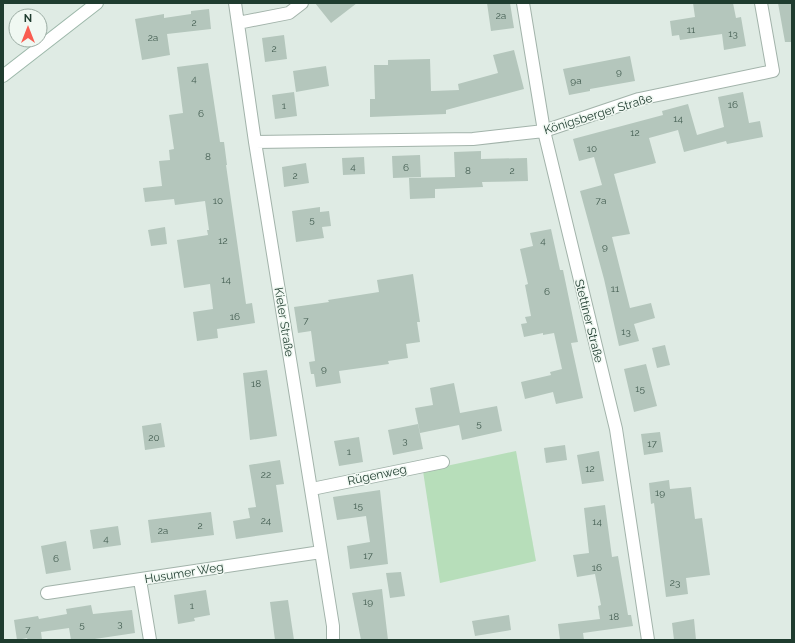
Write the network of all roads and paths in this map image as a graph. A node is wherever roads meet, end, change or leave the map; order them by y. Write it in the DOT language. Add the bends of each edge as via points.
graph roads {
  1 [pos="235,3"];
  2 [pos="302,3"];
  3 [pos="523,3"];
  4 [pos="761,3"];
  5 [pos="92,4"];
  6 [pos="238,23"];
  7 [pos="3,76"];
  8 [pos="544,131"];
  9 [pos="255,142"];
  10 [pos="443,462"];
  11 [pos="312,489"];
  12 [pos="321,552"];
  13 [pos="140,580"];
  14 [pos="47,593"];
  15 [pos="150,640"];
  16 [pos="333,640"];
  17 [pos="648,640"];
  1 -- 6 [label="street, Kieler Straße"];
  2 -- 6 [label="street" via="289,13"];
  3 -- 8 [label="street, Stettiner Straße"];
  4 -- 8 [label="street, Königsberger Straße" via="773,71 639,99"];
  5 -- 7 [label="street"];
  6 -- 9 [label="street, Kieler Straße"];
  8 -- 9 [label="street, Königsberger Straße" via="473,139"];
  8 -- 17 [label="street, Stettiner Straße" via="616,429"];
  9 -- 11 [label="street, Kieler Straße"];
  10 -- 11 [label="street, Rügenweg"];
  11 -- 12 [label="street, Kieler Straße"];
  12 -- 13 [label="street, Husumer Weg"];
  12 -- 16 [label="street, Kieler Straße"];
  13 -- 14 [label="street, Husumer Weg"];
  13 -- 15 [label="street"];
}
